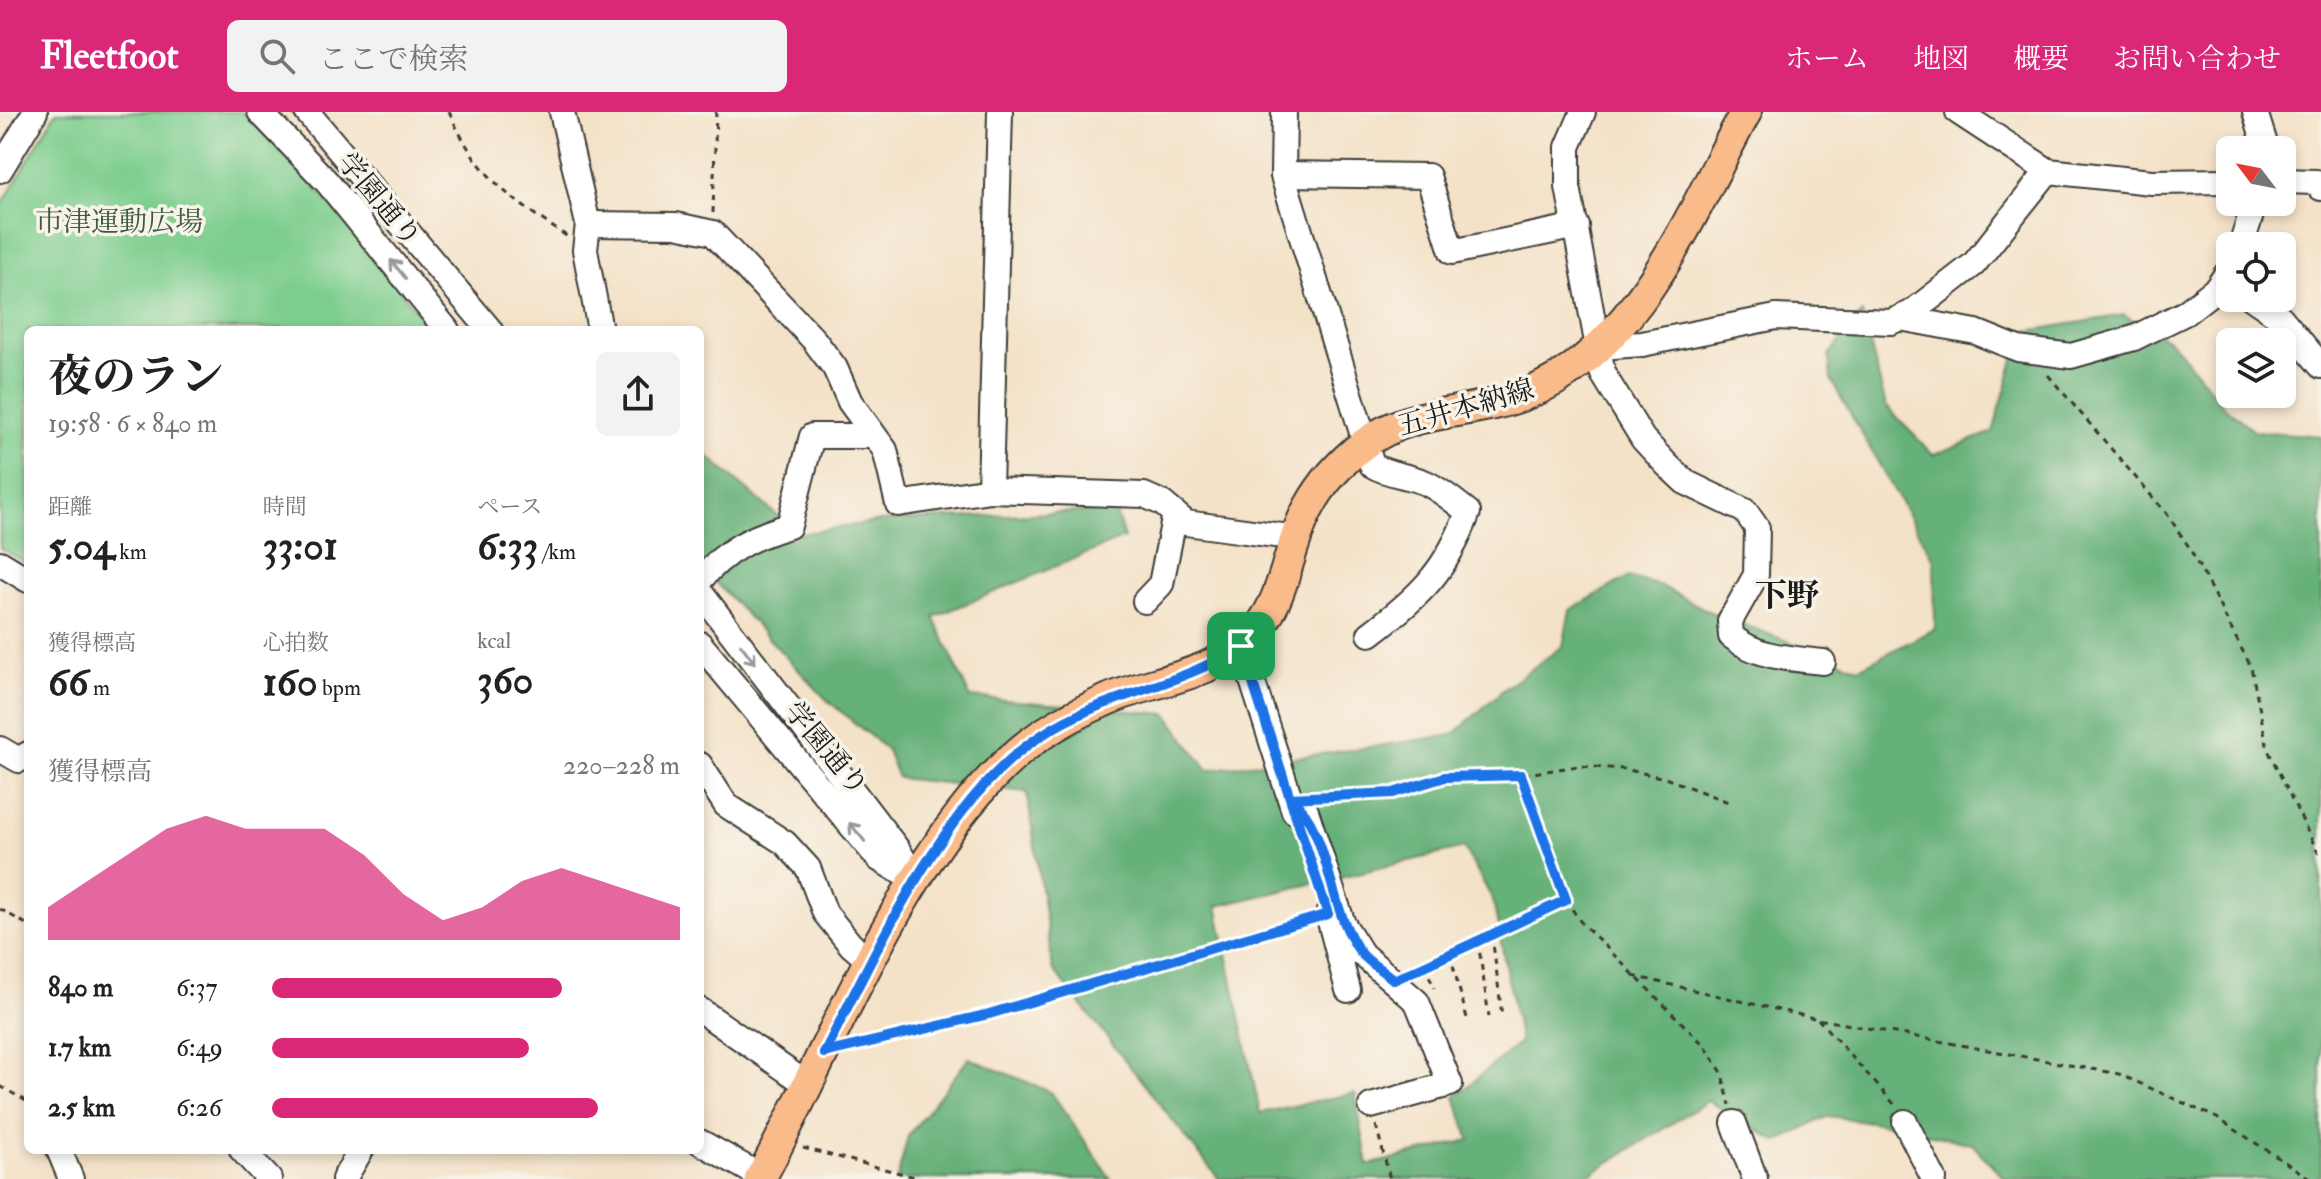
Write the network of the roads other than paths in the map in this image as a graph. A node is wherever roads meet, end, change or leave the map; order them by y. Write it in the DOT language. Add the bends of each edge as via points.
graph roads {
  1 [pos="35,112"];
  2 [pos="260,112"];
  3 [pos="307,112"];
  4 [pos="562,112"];
  5 [pos="1000,112"];
  6 [pos="1284,112"];
  7 [pos="1583,112"];
  8 [pos="1746,112"];
  9 [pos="1958,112"];
  10 [pos="2255,112"];
  11 [pos="2263,136"];
  12 [pos="0,170"];
  13 [pos="2048,171"];
  14 [pos="1283,174"];
  15 [pos="2216,181"];
  16 [pos="2296,181"];
  17 [pos="2321,188"];
  18 [pos="588,224"];
  19 [pos="1577,226"];
  20 [pos="2216,289"];
  21 [pos="2272,312"];
  22 [pos="1900,318"];
  23 [pos="444,326"];
  24 [pos="487,326"];
  25 [pos="599,326"];
  26 [pos="1600,347"];
  27 [pos="2321,366"];
  28 [pos="871,431"];
  29 [pos="1365,442"];
  30 [pos="990,490"];
  31 [pos="1175,514"];
  32 [pos="1297,538"];
  33 [pos="0,563"];
  34 [pos="704,575"];
  35 [pos="24,578"];
  36 [pos="704,597"];
  37 [pos="1145,601"];
  38 [pos="1370,634"];
  39 [pos="1241,646"];
  40 [pos="704,650"];
  41 [pos="1823,662"];
  42 [pos="0,749"];
  43 [pos="24,757"];
  44 [pos="704,771"];
  45 [pos="1290,798"];
  46 [pos="916,881"];
  47 [pos="871,962"];
  48 [pos="1348,990"];
  49 [pos="704,1013"];
  50 [pos="808,1085"];
  51 [pos="1371,1106"];
  52 [pos="1905,1122"];
  53 [pos="1734,1123"];
  54 [pos="704,1144"];
  55 [pos="61,1154"];
  56 [pos="246,1154"];
  57 [pos="359,1154"];
  58 [pos="761,1178"];
  59 [pos="71,1179"];
  60 [pos="269,1179"];
  61 [pos="344,1179"];
  62 [pos="1755,1179"];
  63 [pos="1934,1179"];
  1 -- 12 [label="street"];
  23 -- 2 [label="street, 学園通り, one-way" via="327,182"];
  3 -- 24 [label="street"];
  4 -- 18 [label="street"];
  5 -- 30 [label="street"];
  6 -- 14 [label="street"];
  7 -- 19 [label="street" via="1568,147 1568,187"];
  8 -- 26 [label="main road, 五井本納線" via="1651,286"];
  9 -- 13 [label="street"];
  10 -- 11 [label="street"];
  13 -- 15 [label="street" via="2151,182"];
  13 -- 22 [label="street" via="1974,264"];
  14 -- 19 [label="street" via="1428,176 1452,252"];
  14 -- 29 [label="street"];
  16 -- 17 [label="street" via="2316,182"];
  18 -- 25 [label="street" via="585,250"];
  18 -- 28 [label="street" via="676,225 713,233 814,340"];
  19 -- 26 [label="street"];
  20 -- 22 [label="street" via="2185,313 2134,338 2071,356"];
  21 -- 27 [label="street"];
  22 -- 26 [label="street" via="1891,322 1776,317 1642,344"];
  26 -- 29 [label="main road, 五井本納線" via="1548,385 1519,397 1411,418"];
  26 -- 41 [label="street" via="1603,374 1643,439 1685,482 1745,511 1757,528 1756,575 1730,621 1731,636 1776,658"];
  28 -- 30 [label="street" via="885,450 898,504"];
  28 -- 34 [label="street" via="862,436 812,436 789,526 741,543"];
  29 -- 32 [label="main road, 五井本納線" via="1325,482"];
  29 -- 38 [label="street" via="1372,465 1428,484 1468,512 1457,544 1423,592"];
  30 -- 31 [label="street" via="1144,495"];
  31 -- 32 [label="street" via="1186,523"];
  31 -- 37 [label="street" via="1161,584"];
  32 -- 39 [label="main road, 五井本納線" via="1275,603"];
  33 -- 35 [label="street"];
  36 -- 46 [label="street, one-way" via="898,850"];
  39 -- 45 [label="street"];
  39 -- 46 [label="main road, 五井本納線" via="1212,665 1111,698 1040,735 979,791"];
  46 -- 40 [label="street, 学園通り, one-way" via="879,859"];
  42 -- 43 [label="street" via="19,760"];
  44 -- 47 [label="street" via="726,805 785,843 808,868 825,913"];
  45 -- 48 [label="street"];
  45 -- 51 [label="street" via="1306,811 1343,924 1362,954 1417,1002 1450,1084"];
  46 -- 47 [label="main road, 五井本納線"];
  47 -- 50 [label="main road, 五井本納線"];
  49 -- 50 [label="street"];
  50 -- 58 [label="main road, 五井本納線"];
  52 -- 63 [label="street"];
  53 -- 62 [label="street"];
  54 -- 58 [label="street"];
  55 -- 59 [label="street"];
  56 -- 60 [label="street"];
  57 -- 61 [label="street"];
}
